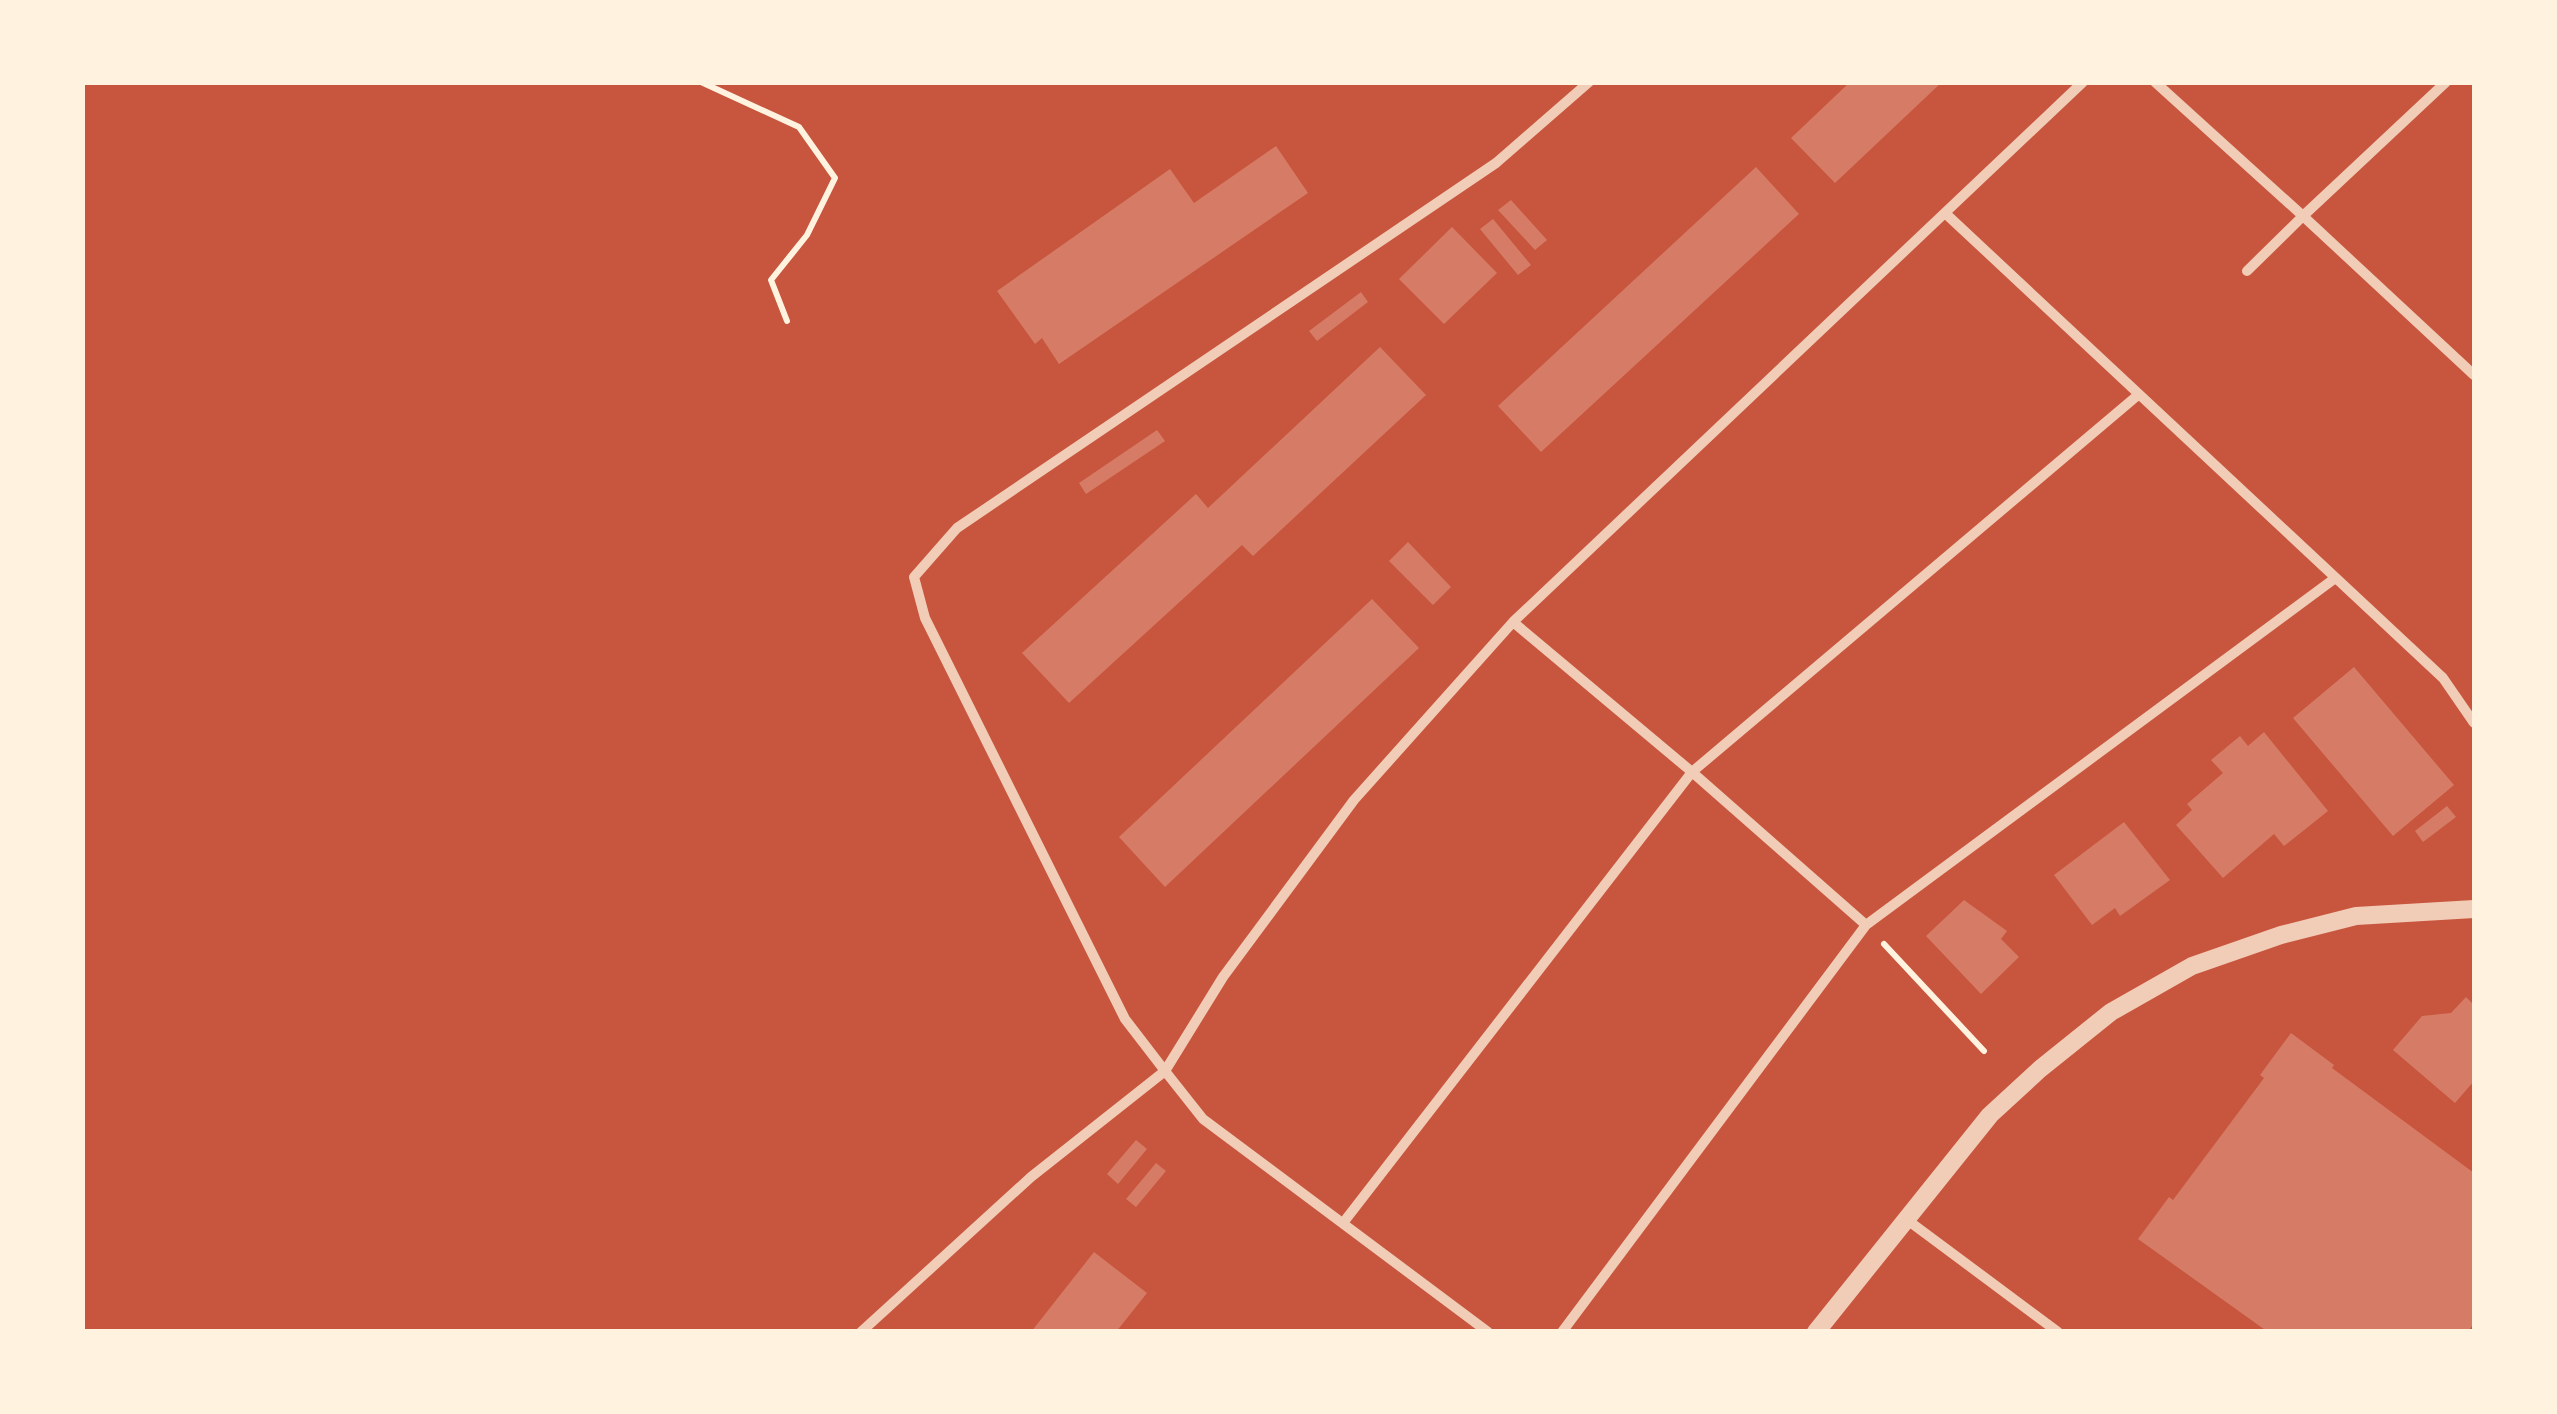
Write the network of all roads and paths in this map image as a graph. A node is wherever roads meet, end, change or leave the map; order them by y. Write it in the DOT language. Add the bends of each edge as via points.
graph roads {
  1 [pos="702,82"];
  2 [pos="1589,82"];
  3 [pos="2083,82"];
  4 [pos="2155,82"];
  5 [pos="2446,82"];
  6 [pos="1945,213"];
  7 [pos="2303,216"];
  8 [pos="2247,271"];
  9 [pos="788,321"];
  10 [pos="2474,376"];
  11 [pos="2138,395"];
  12 [pos="2334,578"];
  13 [pos="1512,622"];
  14 [pos="2474,723"];
  15 [pos="1692,772"];
  16 [pos="2474,908"];
  17 [pos="1866,925"];
  18 [pos="1984,1051"];
  19 [pos="1164,1071"];
  20 [pos="1906,1219"];
  21 [pos="1343,1223"];
  22 [pos="861,1332"];
  23 [pos="1488,1332"];
  24 [pos="1562,1332"];
  25 [pos="1816,1332"];
  26 [pos="2058,1332"];
  1 -- 9 [label="path" via="799,127 835,178 807,235 771,280"];
  2 -- 19 [label="street" via="1496,163 957,528 914,576 925,618 1072,915 1125,1019"];
  3 -- 6 [label="street"];
  4 -- 7 [label="street"];
  5 -- 7 [label="street"];
  6 -- 11 [label="street"];
  6 -- 13 [label="street"];
  7 -- 8 [label="street"];
  7 -- 10 [label="street"];
  11 -- 12 [label="street"];
  11 -- 15 [label="street"];
  12 -- 14 [label="street" via="2443,678"];
  12 -- 17 [label="street"];
  13 -- 15 [label="street"];
  13 -- 19 [label="street" via="1354,800 1223,976"];
  15 -- 17 [label="street"];
  15 -- 21 [label="street"];
  16 -- 20 [label="street" via="2356,916 2192,966 2111,1012 2040,1069 1990,1115"];
  17 -- 18 [label="path"];
  17 -- 24 [label="street"];
  19 -- 21 [label="street" via="1203,1119"];
  19 -- 22 [label="street" via="1031,1177"];
  20 -- 25 [label="street"];
  20 -- 26 [label="street"];
  21 -- 23 [label="street"];
}
